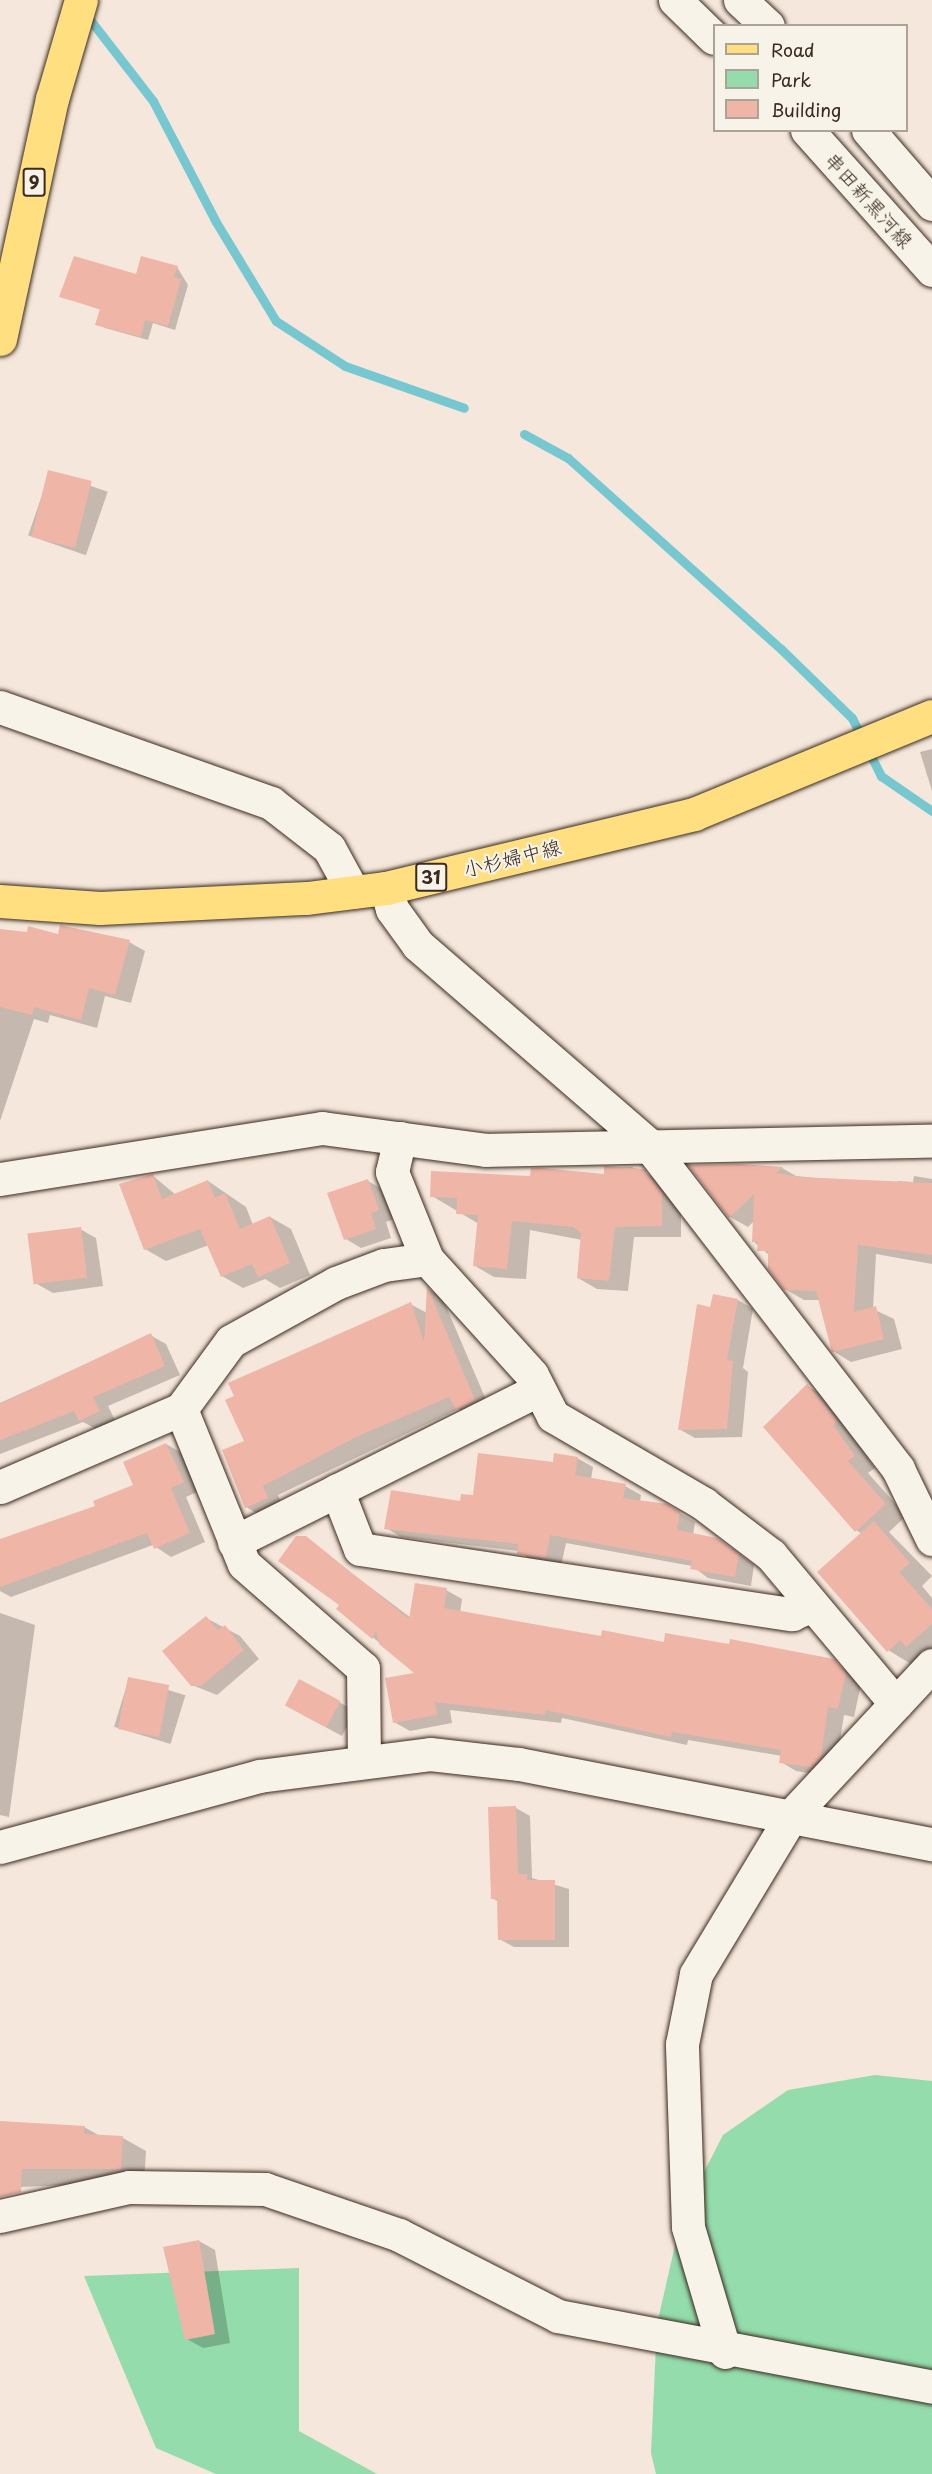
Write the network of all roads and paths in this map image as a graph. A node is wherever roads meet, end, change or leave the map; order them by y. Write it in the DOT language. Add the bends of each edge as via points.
graph roads {
  1 [pos="675,0"];
  2 [pos="740,0"];
  3 [pos="77,13"];
  4 [pos="766,24"];
  5 [pos="713,37"];
  6 [pos="809,132"];
  7 [pos="870,132"];
  8 [pos="932,204"];
  9 [pos="932,270"];
  10 [pos="1,328"];
  11 [pos="0,707"];
  12 [pos="932,716"];
  13 [pos="386,888"];
  14 [pos="353,892"];
  15 [pos="0,901"];
  16 [pos="400,1138"];
  17 [pos="932,1141"];
  18 [pos="648,1144"];
  19 [pos="0,1179"];
  20 [pos="427,1259"];
  21 [pos="539,1389"];
  22 [pos="181,1409"];
  23 [pos="0,1487"];
  24 [pos="337,1490"];
  25 [pos="932,1539"];
  26 [pos="234,1542"];
  27 [pos="812,1605"];
  28 [pos="932,1665"];
  29 [pos="896,1704"];
  30 [pos="364,1759"];
  31 [pos="792,1815"];
  32 [pos="932,1844"];
  33 [pos="0,1847"];
  34 [pos="0,2216"];
  35 [pos="725,2352"];
  36 [pos="932,2387"];
  1 -- 5 [label="street"];
  2 -- 4 [label="street"];
  3 -- 10 [label="main road, 9" via="52,99"];
  6 -- 9 [label="street, 串田新黒河線"];
  7 -- 8 [label="street"];
  11 -- 14 [label="street" via="271,802 328,848"];
  12 -- 13 [label="main road, 小杉婦中線 / 31" via="694,814"];
  13 -- 14 [label="main road, 小杉婦中線 / 31"];
  13 -- 18 [label="street" via="392,909 418,945"];
  14 -- 15 [label="main road, 小杉婦中線 / 31" via="100,908"];
  16 -- 18 [label="street" via="486,1150"];
  16 -- 19 [label="street" via="322,1128"];
  16 -- 20 [label="street" via="392,1172"];
  17 -- 18 [label="street"];
  18 -- 25 [label="street" via="898,1469"];
  20 -- 21 [label="street"];
  20 -- 22 [label="street" via="384,1265 336,1282 231,1341"];
  21 -- 24 [label="street"];
  21 -- 27 [label="street" via="554,1416 704,1504 771,1555"];
  22 -- 23 [label="street"];
  22 -- 26 [label="street"];
  24 -- 26 [label="street"];
  24 -- 27 [label="street" via="360,1549 792,1614"];
  26 -- 30 [label="street" via="244,1564 363,1668"];
  27 -- 29 [label="street"];
  28 -- 29 [label="street"];
  29 -- 31 [label="street"];
  30 -- 31 [label="street" via="430,1754 519,1764"];
  30 -- 33 [label="street" via="259,1776"];
  31 -- 32 [label="street"];
  31 -- 35 [label="street" via="696,1974 682,2044 688,2227"];
  34 -- 35 [label="street" via="129,2187 265,2189 319,2203 399,2235 558,2316"];
  35 -- 36 [label="street"];
}
